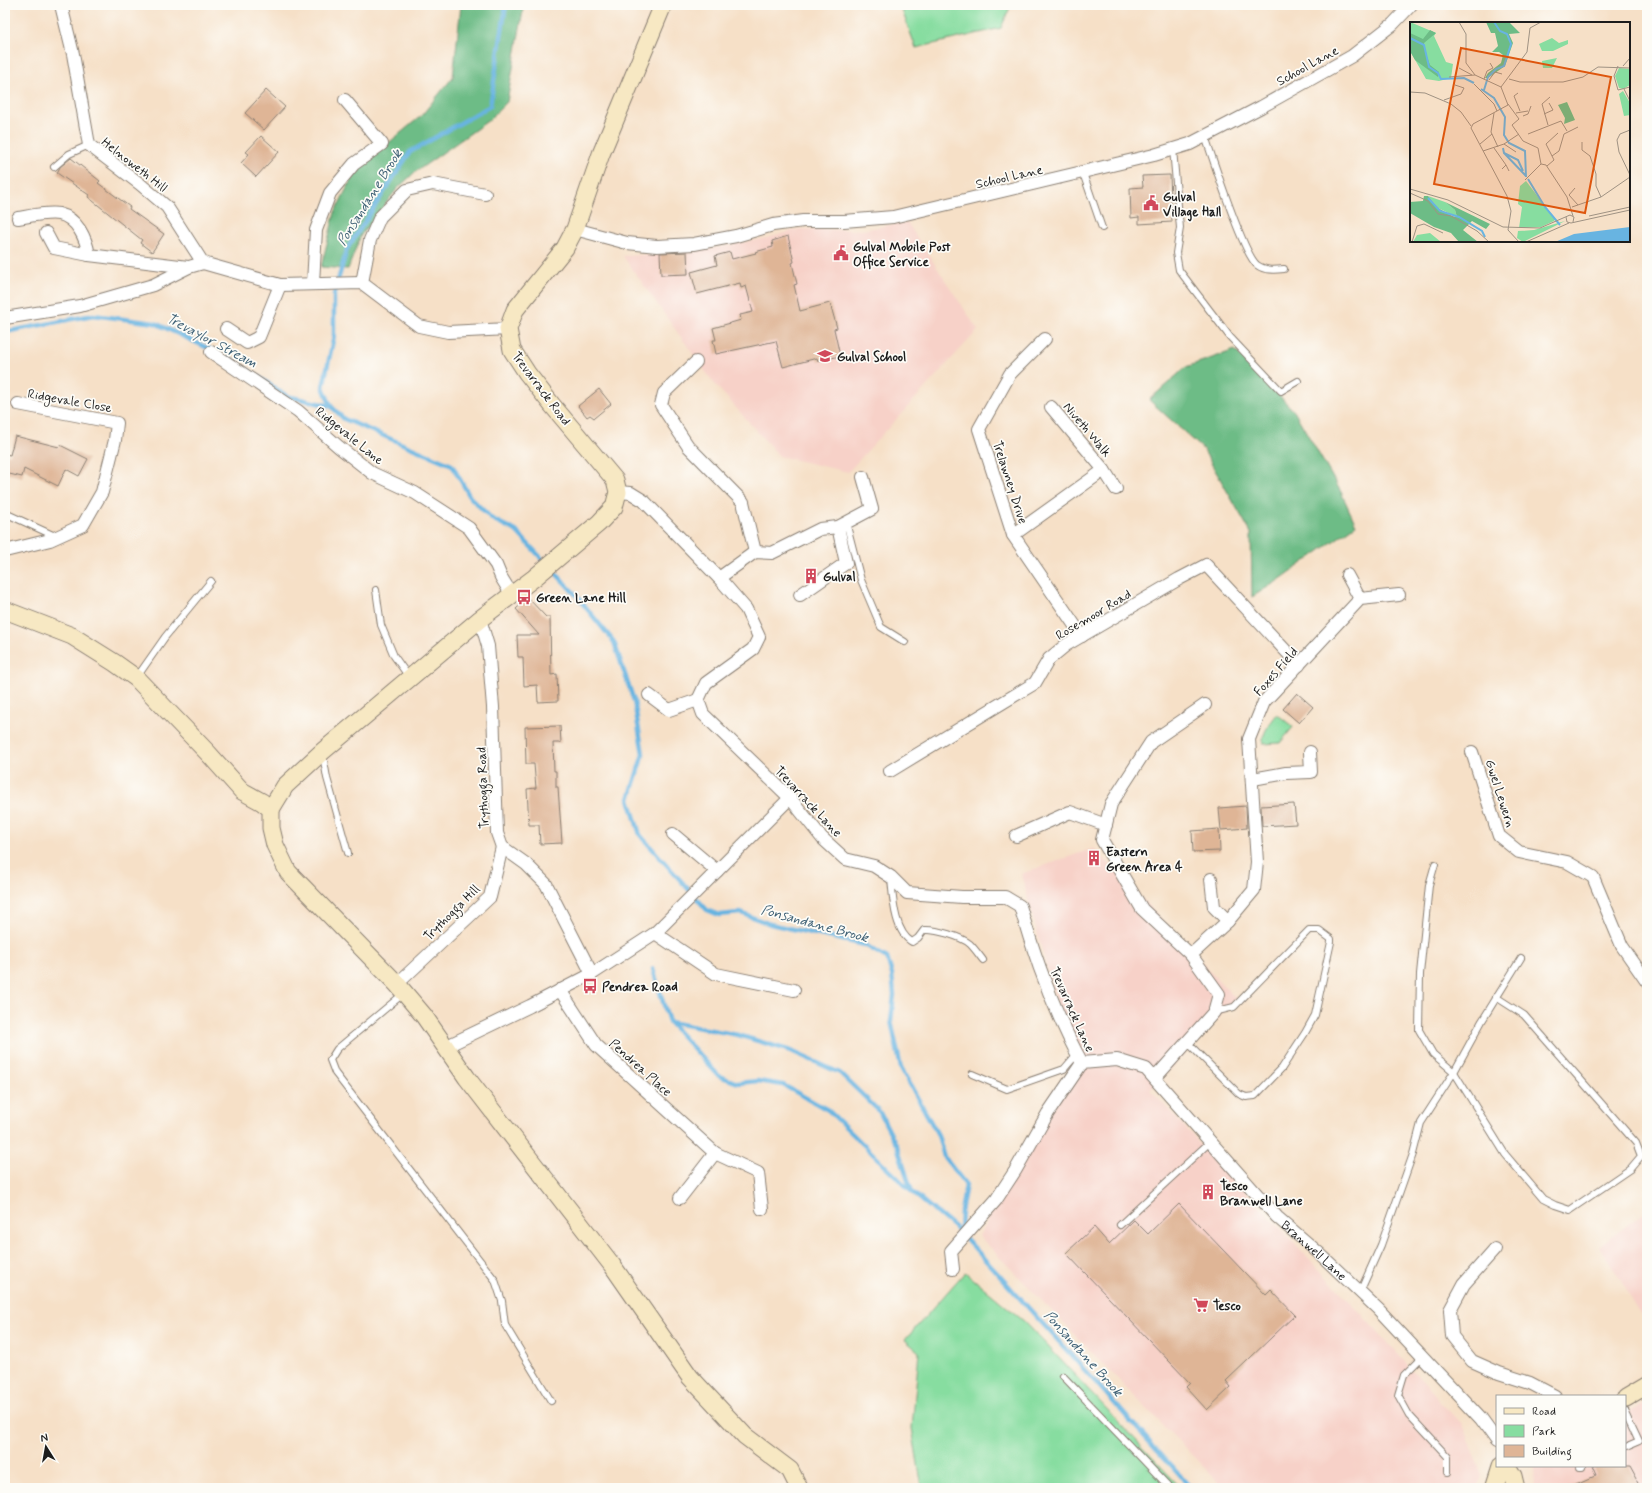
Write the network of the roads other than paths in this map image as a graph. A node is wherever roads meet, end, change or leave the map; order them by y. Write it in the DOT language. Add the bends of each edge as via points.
graph roads {
  1 [pos="61,5"];
  2 [pos="663,5"];
  3 [pos="1411,5"];
  4 [pos="344,100"];
  5 [pos="1205,136"];
  6 [pos="89,145"];
  7 [pos="1173,150"];
  8 [pos="54,167"];
  9 [pos="1083,173"];
  10 [pos="485,194"];
  11 [pos="18,218"];
  12 [pos="1102,228"];
  13 [pos="575,229"];
  14 [pos="46,233"];
  15 [pos="89,255"];
  16 [pos="203,263"];
  17 [pos="189,267"];
  18 [pos="1284,269"];
  19 [pos="358,283"];
  20 [pos="313,284"];
  21 [pos="280,285"];
  22 [pos="5,318"];
  23 [pos="226,329"];
  24 [pos="508,329"];
  25 [pos="1045,339"];
  26 [pos="212,352"];
  27 [pos="696,362"];
  28 [pos="1298,381"];
  29 [pos="18,404"];
  30 [pos="1051,407"];
  31 [pos="1104,470"];
  32 [pos="863,477"];
  33 [pos="1116,488"];
  34 [pos="618,492"];
  35 [pos="5,513"];
  36 [pos="842,525"];
  37 [pos="1013,535"];
  38 [pos="56,537"];
  39 [pos="5,551"];
  40 [pos="755,552"];
  41 [pos="1347,575"];
  42 [pos="719,578"];
  43 [pos="211,581"];
  44 [pos="376,590"];
  45 [pos="512,595"];
  46 [pos="800,595"];
  47 [pos="1399,595"];
  48 [pos="1360,599"];
  49 [pos="5,610"];
  50 [pos="480,619"];
  51 [pos="1082,636"];
  52 [pos="905,642"];
  53 [pos="1299,665"];
  54 [pos="136,678"];
  55 [pos="410,678"];
  56 [pos="649,695"];
  57 [pos="698,700"];
  58 [pos="1205,705"];
  59 [pos="323,751"];
  60 [pos="1310,752"];
  61 [pos="1472,752"];
  62 [pos="890,771"];
  63 [pos="1253,779"];
  64 [pos="790,798"];
  65 [pos="271,809"];
  66 [pos="1106,825"];
  67 [pos="673,834"];
  68 [pos="1016,836"];
  69 [pos="502,847"];
  70 [pos="348,853"];
  71 [pos="1435,864"];
  72 [pos="717,871"];
  73 [pos="890,877"];
  74 [pos="1211,879"];
  75 [pos="1228,922"];
  76 [pos="655,933"];
  77 [pos="1191,955"];
  78 [pos="1521,958"];
  79 [pos="983,960"];
  80 [pos="592,974"];
  81 [pos="1647,982"];
  82 [pos="401,989"];
  83 [pos="560,990"];
  84 [pos="794,990"];
  85 [pos="1496,997"];
  86 [pos="1214,1012"];
  87 [pos="1187,1042"];
  88 [pos="445,1047"];
  89 [pos="1079,1059"];
  90 [pos="1454,1072"];
  91 [pos="972,1074"];
  92 [pos="1155,1078"];
  93 [pos="1210,1142"];
  94 [pos="715,1153"];
  95 [pos="1644,1157"];
  96 [pos="680,1198"];
  97 [pos="762,1209"];
  98 [pos="1120,1224"];
  99 [pos="1495,1249"];
  100 [pos="953,1269"];
  101 [pos="1360,1292"];
  102 [pos="1423,1356"];
  103 [pos="1063,1376"];
  104 [pos="1647,1385"];
  105 [pos="1553,1395"];
  106 [pos="1626,1397"];
  107 [pos="551,1402"];
  108 [pos="1626,1413"];
  109 [pos="1496,1440"];
  110 [pos="1626,1447"];
  111 [pos="1501,1467"];
  112 [pos="1508,1467"];
  113 [pos="1448,1472"];
  114 [pos="799,1488"];
  115 [pos="1170,1488"];
  116 [pos="1494,1488"];
  117 [pos="1516,1488"];
  1 -- 6 [label="street, Helnoweth Hill" via="73,54"];
  2 -- 13 [label="main road" via="601,154"];
  3 -- 5 [label="street, School Lane" via="1393,24 1352,56"];
  4 -- 20 [label="street" via="382,144 354,164 330,192 316,230"];
  5 -- 7 [label="street, School Lane"];
  5 -- 18 [label="lane" via="1240,234 1253,260 1269,270"];
  6 -- 8 [label="lane" via="69,154"];
  6 -- 16 [label="street, Helnoweth Hill" via="166,207"];
  7 -- 9 [label="street, School Lane"];
  7 -- 28 [label="lane" via="1180,228 1176,253 1179,270 1230,337 1281,391"];
  9 -- 12 [label="lane"];
  9 -- 13 [label="street, School Lane" via="893,217 772,225 736,236 694,244 657,246 627,243"];
  10 -- 19 [label="street" via="433,184 407,190 380,217 370,240"];
  11 -- 15 [label="street" via="58,214 70,219 82,234"];
  13 -- 24 [label="main road" via="565,248 515,310"];
  14 -- 15 [label="street" via="54,248"];
  15 -- 17 [label="street"];
  16 -- 17 [label="street"];
  16 -- 21 [label="street"];
  17 -- 22 [label="street" via="153,285 80,306"];
  19 -- 20 [label="street"];
  19 -- 24 [label="street" via="419,326 448,332"];
  20 -- 21 [label="street"];
  21 -- 23 [label="street" via="259,337 247,343"];
  24 -- 34 [label="main road, Trevarrack Road" via="512,350 516,356 552,405 615,480"];
  25 -- 37 [label="street, Trelawney Drive" via="1010,374 979,429"];
  26 -- 45 [label="street, Ridgevale Lane" via="298,411 372,473 415,493 469,528 496,565"];
  27 -- 40 [label="street" via="664,393 661,405 688,446 743,502"];
  29 -- 38 [label="street, Ridgevale Close" via="117,423 116,440 102,492 83,525"];
  30 -- 31 [label="street, Niveth Walk"];
  31 -- 33 [label="street, Niveth Walk"];
  31 -- 37 [label="street, Niveth Walk"];
  32 -- 36 [label="street" via="872,509"];
  34 -- 42 [label="street" via="631,493 644,501"];
  34 -- 45 [label="main road" via="614,507 599,523"];
  35 -- 38 [label="lane"];
  36 -- 40 [label="street" via="820,529 772,553"];
  36 -- 46 [label="street" via="846,563"];
  36 -- 52 [label="lane" via="881,627"];
  37 -- 51 [label="street, Trelawney Drive"];
  38 -- 39 [label="street, Ridgevale Close"];
  40 -- 42 [label="street"];
  41 -- 48 [label="street"];
  42 -- 57 [label="street" via="746,609 759,637 753,649 706,683"];
  43 -- 54 [label="lane" via="165,637"];
  44 -- 55 [label="lane" via="381,625 394,656"];
  45 -- 50 [label="main road"];
  47 -- 48 [label="street"];
  48 -- 53 [label="street, Foxes Field"];
  49 -- 54 [label="main road" via="72,636"];
  50 -- 55 [label="main road"];
  50 -- 69 [label="street, Trythogga Road" via="488,646 497,833"];
  51 -- 53 [label="street, Rosemoor Road" via="1206,565"];
  51 -- 62 [label="street, Rosemoor Road" via="1049,659 1035,683"];
  53 -- 63 [label="street, Foxes Field" via="1264,702 1249,738"];
  54 -- 65 [label="main road" via="242,791"];
  55 -- 59 [label="main road"];
  56 -- 57 [label="street" via="669,710"];
  57 -- 64 [label="street, Trevarrack Lane" via="703,714"];
  58 -- 66 [label="street" via="1151,742 1111,804"];
  59 -- 65 [label="main road" via="285,786"];
  59 -- 70 [label="lane" via="327,778"];
  60 -- 63 [label="street" via="1311,772 1286,773"];
  61 -- 81 [label="street, Gwel Lewern" via="1499,836 1520,852 1567,862 1593,877 1622,946"];
  63 -- 75 [label="street, Foxes Field" via="1257,862 1254,890"];
  64 -- 72 [label="street"];
  64 -- 73 [label="street, Trevarrack Lane" via="822,838 845,859 874,866"];
  65 -- 82 [label="main road" via="271,828 275,844 288,872"];
  66 -- 68 [label="street" via="1070,812"];
  66 -- 77 [label="street" via="1102,840 1142,909"];
  67 -- 72 [label="street"];
  69 -- 80 [label="street" via="526,864 546,884"];
  69 -- 82 [label="street, Trythogga Hill" via="490,897"];
  71 -- 90 [label="lane" via="1429,885 1420,974 1419,1030 1433,1054"];
  72 -- 76 [label="street"];
  73 -- 79 [label="lane" via="894,905 901,931 906,939 912,942 924,930 934,930 970,944"];
  73 -- 89 [label="street, Trevarrack Lane" via="907,893 1005,897 1020,906 1050,999"];
  74 -- 75 [label="street" via="1214,907"];
  75 -- 77 [label="street, Foxes Field"];
  76 -- 80 [label="street"];
  76 -- 84 [label="street" via="716,974"];
  77 -- 86 [label="street" via="1219,994"];
  78 -- 85 [label="lane"];
  80 -- 83 [label="street"];
  82 -- 88 [label="main road" via="424,1016"];
  82 -- 107 [label="lane" via="337,1049 330,1060 335,1073 495,1280 502,1301 505,1325"];
  83 -- 88 [label="street"];
  83 -- 94 [label="street, Pendrea Place" via="596,1045"];
  85 -- 90 [label="lane"];
  85 -- 95 [label="lane" via="1524,1015 1636,1143"];
  86 -- 87 [label="street"];
  86 -- 87 [label="lane" via="1234,1007 1309,930 1319,930 1331,939 1315,1015 1282,1068 1255,1096 1246,1097 1239,1094"];
  87 -- 92 [label="street"];
  88 -- 114 [label="main road" via="612,1265 690,1377 745,1436 790,1470"];
  89 -- 91 [label="lane" via="1064,1069 1007,1089"];
  89 -- 92 [label="street, Branwell Lane" via="1117,1060 1146,1069"];
  89 -- 100 [label="street" via="996,1200 951,1251"];
  90 -- 95 [label="lane" via="1505,1154 1543,1198 1555,1205 1570,1210 1630,1170"];
  90 -- 101 [label="lane" via="1421,1123 1413,1154 1381,1245"];
  92 -- 93 [label="street, Branwell Lane"];
  93 -- 98 [label="lane"];
  93 -- 101 [label="street, Branwell Lane" via="1277,1217"];
  94 -- 96 [label="street"];
  94 -- 97 [label="street, Pendrea Place" via="758,1173"];
  99 -- 105 [label="street" via="1464,1284 1450,1310 1452,1336 1472,1361 1530,1383"];
  101 -- 102 [label="street, Branwell Lane"];
  102 -- 109 [label="street, Branwell Lane" via="1481,1419"];
  102 -- 113 [label="lane" via="1404,1375 1398,1395 1409,1415 1448,1457"];
  103 -- 115 [label="lane"];
  104 -- 106 [label="main road"];
  108 -- 110 [label="lane" via="1639,1441"];
  111 -- 116 [label="main road"];
  112 -- 117 [label="main road"];
}
